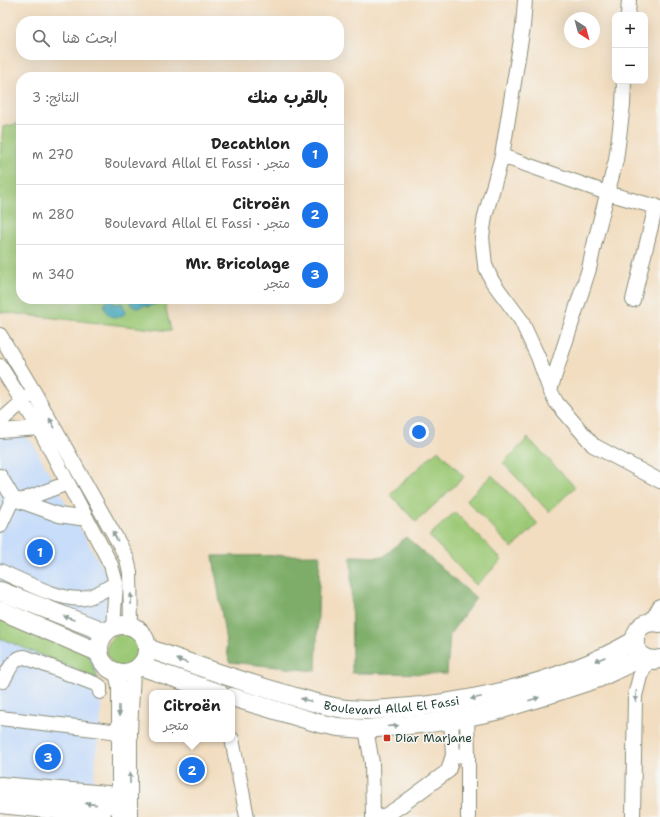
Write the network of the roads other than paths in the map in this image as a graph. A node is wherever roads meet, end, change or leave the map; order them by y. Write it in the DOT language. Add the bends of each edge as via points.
graph roads {
  1 [pos="525,0"];
  2 [pos="629,0"];
  3 [pos="628,12"];
  4 [pos="624,84"];
  5 [pos="502,156"];
  6 [pos="607,193"];
  7 [pos="658,207"];
  8 [pos="633,300"];
  9 [pos="0,335"];
  10 [pos="0,366"];
  11 [pos="550,390"];
  12 [pos="34,392"];
  13 [pos="23,401"];
  14 [pos="0,418"];
  15 [pos="39,428"];
  16 [pos="0,431"];
  17 [pos="0,476"];
  18 [pos="660,481"];
  19 [pos="68,483"];
  20 [pos="16,500"];
  21 [pos="87,518"];
  22 [pos="0,526"];
  23 [pos="0,571"];
  24 [pos="17,579"];
  25 [pos="116,584"];
  26 [pos="0,591"];
  27 [pos="20,599"];
  28 [pos="660,606"];
  29 [pos="0,610"];
  30 [pos="656,623"];
  31 [pos="131,626"];
  32 [pos="109,629"];
  33 [pos="634,640"];
  34 [pos="147,648"];
  35 [pos="98,652"];
  36 [pos="650,659"];
  37 [pos="130,670"];
  38 [pos="0,680"];
  39 [pos="207,690"];
  40 [pos="100,692"];
  41 [pos="235,698"];
  42 [pos="0,718"];
  43 [pos="459,718"];
  44 [pos="366,729"];
  45 [pos="125,732"];
  46 [pos="233,742"];
  47 [pos="453,755"];
  48 [pos="468,756"];
  49 [pos="0,784"];
  50 [pos="0,795"];
  51 [pos="0,806"];
  52 [pos="124,809"];
  53 [pos="104,817"];
  54 [pos="247,817"];
  55 [pos="373,817"];
  56 [pos="383,817"];
  57 [pos="468,817"];
  58 [pos="633,817"];
  1 -- 5 [label="street"];
  2 -- 3 [label="street"];
  4 -- 6 [label="street" via="616,160"];
  5 -- 6 [label="street"];
  5 -- 11 [label="street" via="485,216 482,238 485,265 492,281 521,320"];
  6 -- 7 [label="street"];
  6 -- 11 [label="street" via="589,269"];
  7 -- 8 [label="street"];
  9 -- 12 [label="street"];
  10 -- 13 [label="street"];
  11 -- 18 [label="street" via="556,402 593,445"];
  12 -- 13 [label="street"];
  31 -- 12 [label="street, one-way" via="130,572 127,559"];
  13 -- 14 [label="street" via="4,418"];
  13 -- 15 [label="street"];
  15 -- 16 [label="street"];
  15 -- 19 [label="street"];
  17 -- 20 [label="street"];
  19 -- 20 [label="street"];
  19 -- 21 [label="street"];
  20 -- 21 [label="street" via="59,515"];
  20 -- 22 [label="street"];
  21 -- 25 [label="street" via="111,565"];
  23 -- 24 [label="street"];
  24 -- 25 [label="street" via="60,596 75,599 86,598"];
  24 -- 27 [label="street"];
  25 -- 32 [label="street"];
  26 -- 27 [label="main road"];
  32 -- 27 [label="main road, one-way"];
  28 -- 30 [label="street"];
  29 -- 35 [label="main road"];
  30 -- 33 [label="main road" via="646,624 638,630"];
  31 -- 32 [label="main road" via="119,625"];
  31 -- 34 [label="main road" via="142,635"];
  32 -- 35 [label="main road" via="101,638"];
  33 -- 34 [label="main road, Boulevard Allal El Fassi, one-way" via="604,657 568,671 495,694 460,701 366,710 346,709 305,700 209,671"];
  33 -- 36 [label="main road" via="636,650"];
  34 -- 37 [label="main road" via="144,660"];
  35 -- 37 [label="main road" via="104,665"];
  43 -- 36 [label="main road, Boulevard Allal El Fassi, one-way" via="496,711"];
  36 -- 58 [label="street, one-way" via="640,676 635,696"];
  37 -- 39 [label="main road"];
  37 -- 45 [label="street" via="119,686"];
  38 -- 40 [label="street" via="3,681 16,660 25,657 98,685"];
  41 -- 44 [label="main road, Boulevard Allal El Fassi" via="318,723"];
  42 -- 45 [label="street"];
  44 -- 43 [label="main road, Boulevard Allal El Fassi, one-way"];
  43 -- 47 [label="street"];
  43 -- 48 [label="street"];
  44 -- 55 [label="street" via="372,763"];
  45 -- 52 [label="street"];
  46 -- 54 [label="street"];
  47 -- 48 [label="street"];
  47 -- 56 [label="street" via="448,771"];
  48 -- 57 [label="street"];
  49 -- 52 [label="street"];
  52 -- 50 [label="street, one-way"];
  51 -- 53 [label="street"];
}
